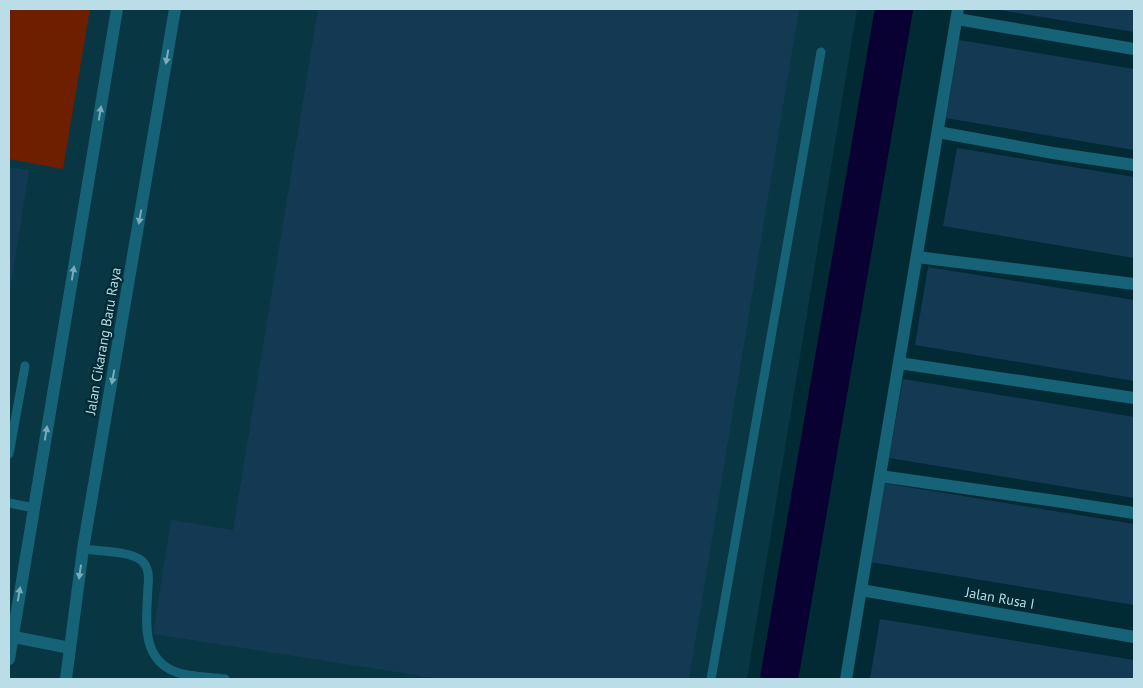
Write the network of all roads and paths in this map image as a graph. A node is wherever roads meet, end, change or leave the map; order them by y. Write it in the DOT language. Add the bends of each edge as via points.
graph roads {
  1 [pos="117,9"];
  2 [pos="175,9"];
  3 [pos="958,14"];
  4 [pos="1134,49"];
  5 [pos="821,52"];
  6 [pos="938,132"];
  7 [pos="1134,165"];
  8 [pos="917,257"];
  9 [pos="1134,284"];
  10 [pos="899,362"];
  11 [pos="24,366"];
  12 [pos="1134,398"];
  13 [pos="9,454"];
  14 [pos="880,476"];
  15 [pos="9,504"];
  16 [pos="34,508"];
  17 [pos="1134,513"];
  18 [pos="83,549"];
  19 [pos="861,590"];
  20 [pos="10,637"];
  21 [pos="1134,637"];
  22 [pos="70,648"];
  23 [pos="9,659"];
  24 [pos="66,679"];
  25 [pos="226,679"];
  26 [pos="711,679"];
  27 [pos="846,679"];
  16 -- 1 [label="street, one-way"];
  2 -- 18 [label="street, Jalan Cikarang Baru Raya, one-way"];
  3 -- 4 [label="street"];
  3 -- 6 [label="street"];
  5 -- 26 [label="lane"];
  6 -- 7 [label="street"];
  6 -- 8 [label="street"];
  8 -- 9 [label="street"];
  8 -- 10 [label="street"];
  10 -- 12 [label="street"];
  10 -- 14 [label="street"];
  11 -- 13 [label="lane"];
  14 -- 17 [label="street"];
  14 -- 19 [label="street"];
  15 -- 16 [label="lane"];
  20 -- 16 [label="street, one-way"];
  18 -- 22 [label="street, Jalan Cikarang Baru Raya, one-way"];
  18 -- 25 [label="lane" via="134,556 144,562 149,575 146,627 151,650 160,664 178,673"];
  19 -- 21 [label="street, Jalan Rusa I"];
  19 -- 27 [label="street"];
  20 -- 22 [label="street"];
  20 -- 23 [label="street"];
  22 -- 24 [label="street, Jalan Cikarang Baru Raya"];
}
